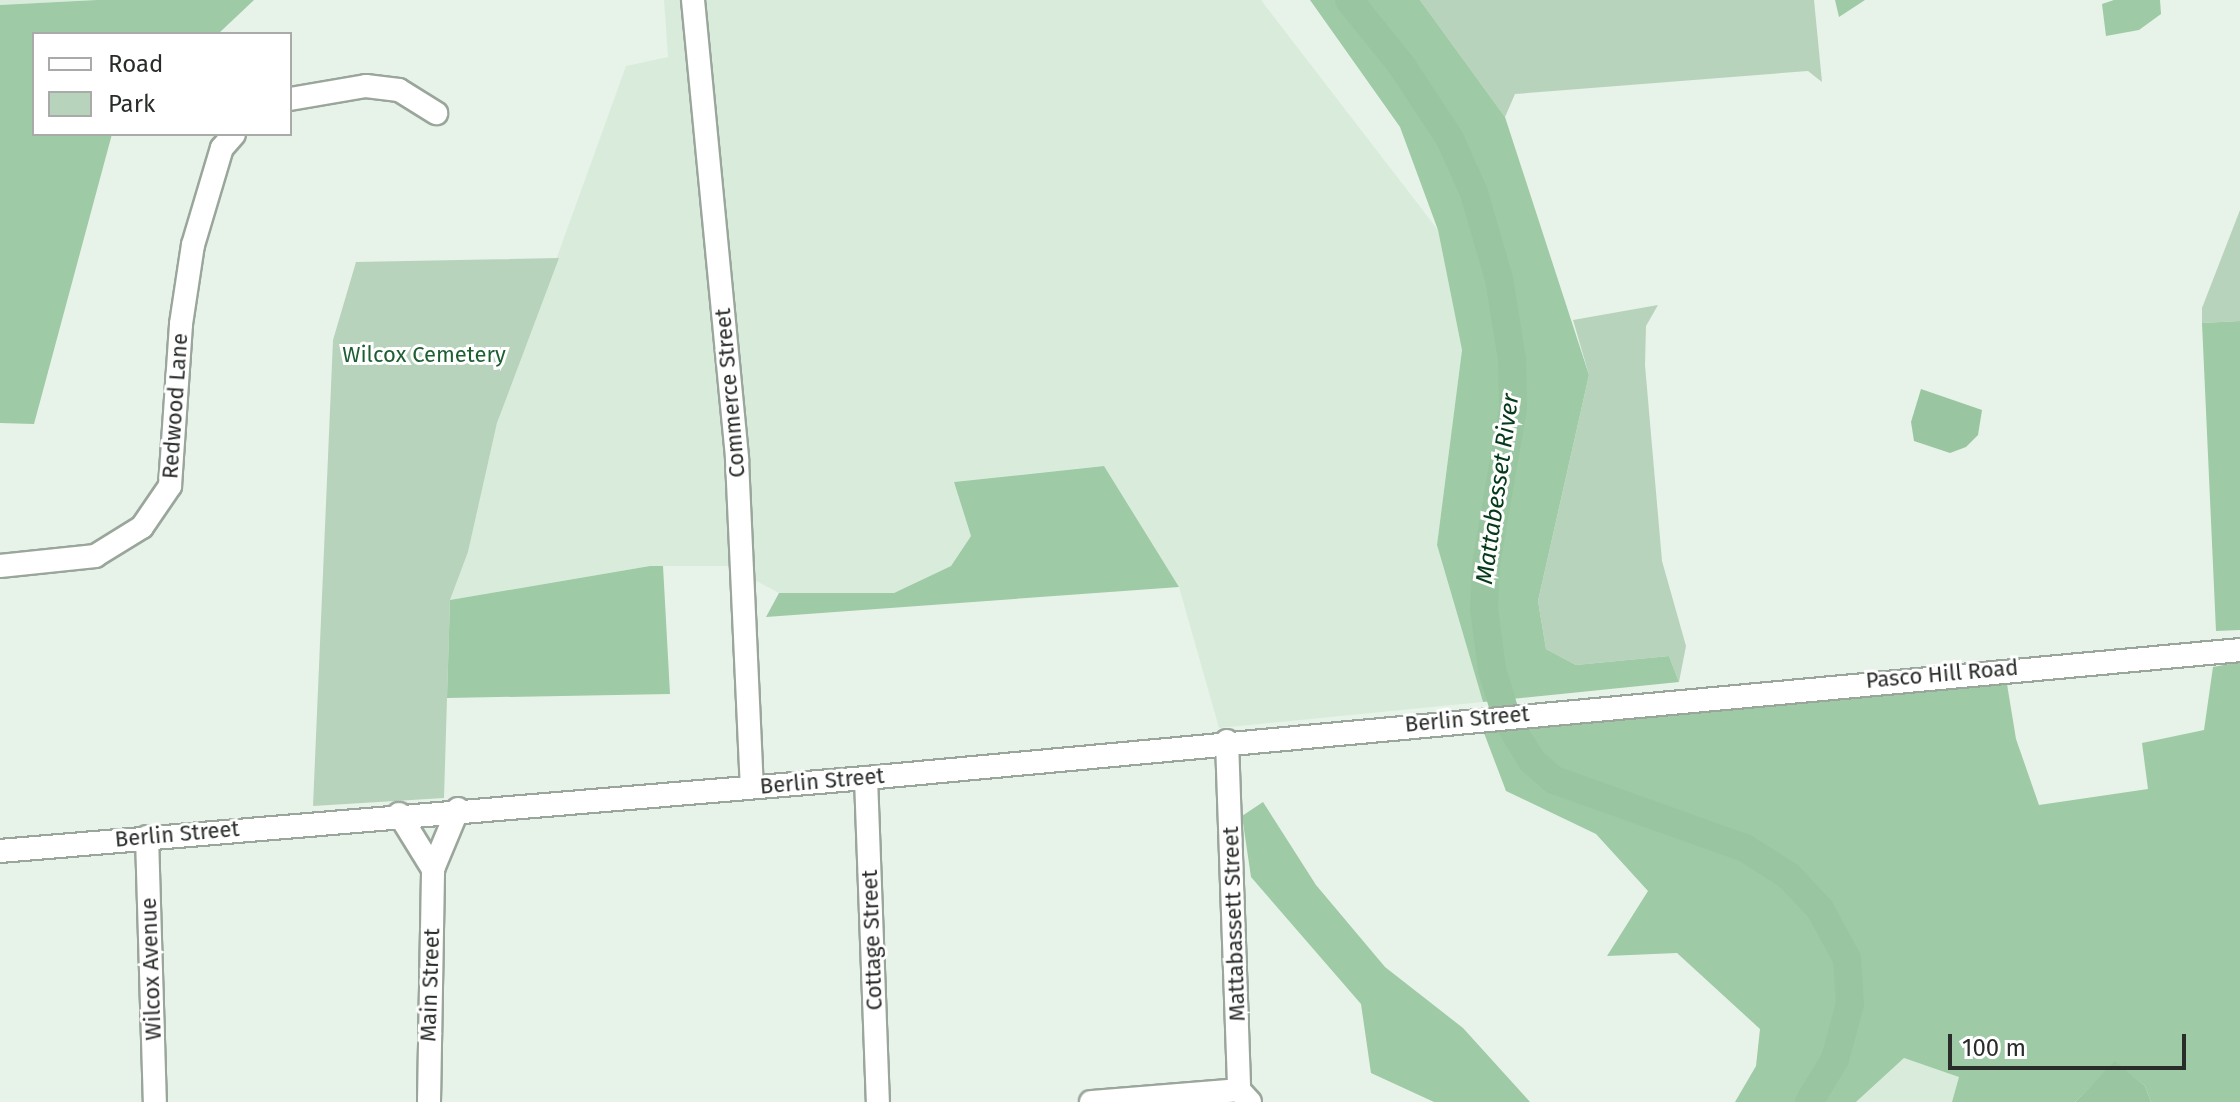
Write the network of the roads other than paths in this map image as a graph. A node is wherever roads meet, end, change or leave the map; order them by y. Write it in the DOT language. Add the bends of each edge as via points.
graph roads {
  1 [pos="693,0"];
  2 [pos="292,99"];
  3 [pos="436,113"];
  4 [pos="232,136"];
  5 [pos="0,566"];
  6 [pos="2240,650"];
  7 [pos="1644,702"];
  8 [pos="1227,741"];
  9 [pos="866,778"];
  10 [pos="752,787"];
  11 [pos="458,809"];
  12 [pos="399,814"];
  13 [pos="147,837"];
  14 [pos="0,851"];
  15 [pos="433,869"];
  16 [pos="1245,1096"];
  17 [pos="155,1102"];
  18 [pos="429,1102"];
  19 [pos="878,1102"];
  20 [pos="1091,1102"];
  1 -- 10 [label="street, Commerce Street" via="737,460"];
  2 -- 3 [label="street" via="366,86 399,90"];
  4 -- 5 [label="street, Redwood Lane" via="222,148 193,245 181,324 170,486 142,527 95,556"];
  6 -- 7 [label="street, Pasco Hill Road"];
  7 -- 8 [label="street, Berlin Street"];
  8 -- 9 [label="street, Berlin Street"];
  8 -- 16 [label="street, Mattabassett Street"];
  9 -- 10 [label="street, Berlin Street"];
  9 -- 19 [label="street, Cottage Street"];
  10 -- 11 [label="street, Berlin Street"];
  11 -- 12 [label="street, Berlin Street"];
  11 -- 15 [label="street, Main Street"];
  12 -- 13 [label="street, Berlin Street"];
  12 -- 15 [label="street"];
  13 -- 14 [label="street, Berlin Street"];
  13 -- 17 [label="street, Wilcox Avenue"];
  15 -- 18 [label="street, Main Street"];
  16 -- 20 [label="street"];
}
